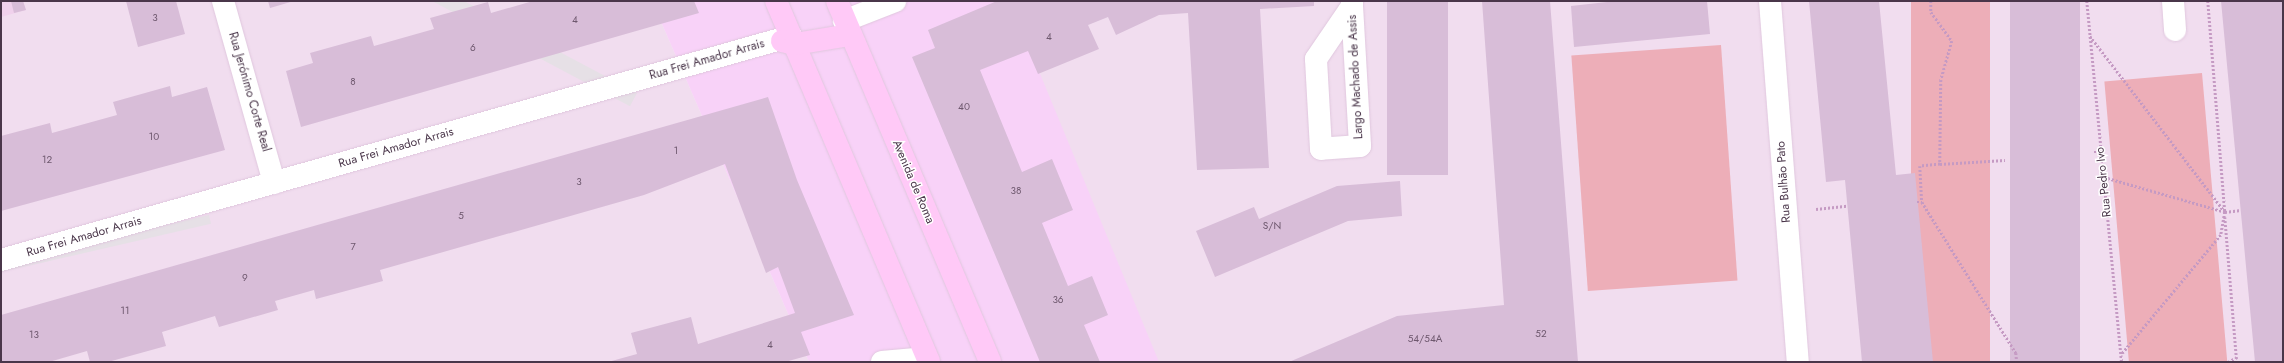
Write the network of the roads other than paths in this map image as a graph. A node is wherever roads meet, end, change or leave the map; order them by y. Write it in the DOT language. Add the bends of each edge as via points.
graph roads {
  1 [pos="223,1"];
  2 [pos="776,1"];
  3 [pos="837,1"];
  4 [pos="895,1"];
  5 [pos="1770,1"];
  6 [pos="2173,1"];
  7 [pos="1352,4"];
  8 [pos="847,28"];
  9 [pos="2175,30"];
  10 [pos="788,40"];
  11 [pos="274,183"];
  12 [pos="1,260"];
  13 [pos="928,360"];
  14 [pos="882,362"];
  15 [pos="990,362"];
  16 [pos="1798,362"];
  1 -- 11 [label="street, Rua Jerónimo Corte Real"];
  2 -- 10 [label="main road"];
  3 -- 8 [label="main road, Avenida de Roma"];
  4 -- 8 [label="street"];
  5 -- 16 [label="street, Rua Bulhão Pato"];
  6 -- 9 [label="street"];
  7 -- 7 [label="street, Largo Machado de Assis" via="1316,59 1321,149 1360,146"];
  8 -- 10 [label="main road"];
  8 -- 15 [label="main road, Avenida de Roma"];
  10 -- 11 [label="street, Rua Frei Amador Arrais"];
  10 -- 13 [label="main road"];
  11 -- 12 [label="street, Rua Frei Amador Arrais"];
  13 -- 14 [label="street"];
}
